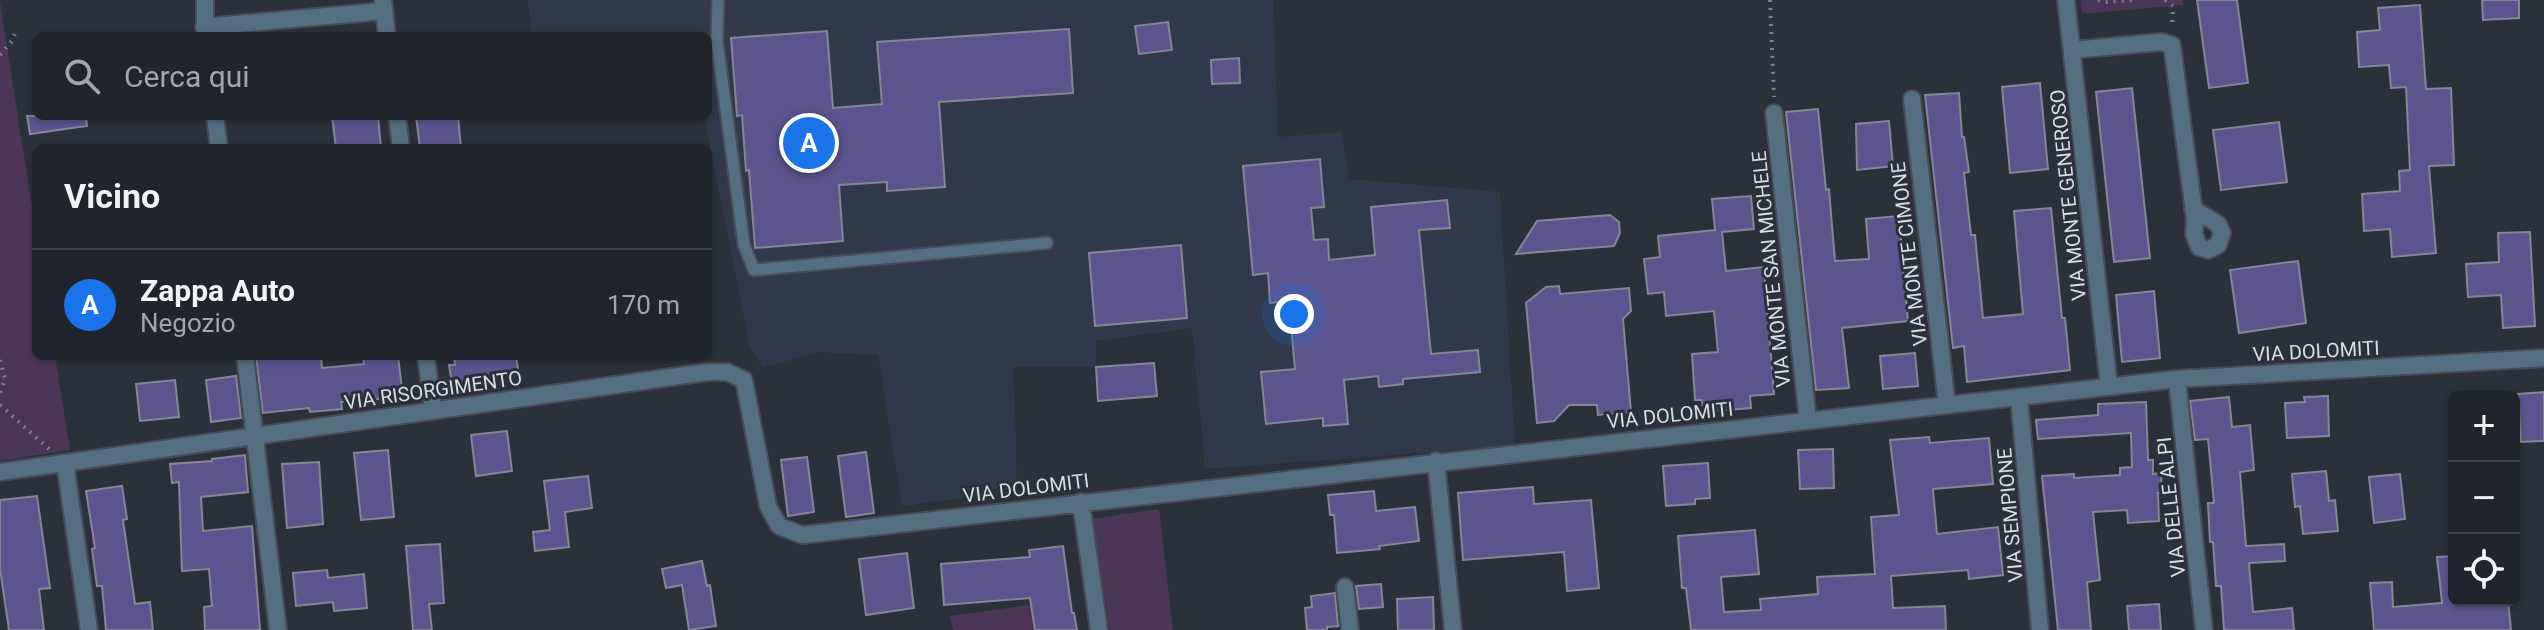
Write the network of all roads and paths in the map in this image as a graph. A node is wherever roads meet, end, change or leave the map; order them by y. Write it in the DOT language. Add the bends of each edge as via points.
graph roads {
  1 [pos="205,0"];
  2 [pos="718,0"];
  3 [pos="1770,0"];
  4 [pos="2066,0"];
  5 [pos="2098,0"];
  6 [pos="2133,0"];
  7 [pos="2165,0"];
  8 [pos="383,6"];
  9 [pos="16,31"];
  10 [pos="205,31"];
  11 [pos="386,32"];
  12 [pos="2172,45"];
  13 [pos="2072,50"];
  14 [pos="0,55"];
  15 [pos="1912,99"];
  16 [pos="1774,113"];
  17 [pos="216,120"];
  18 [pos="398,120"];
  19 [pos="218,144"];
  20 [pos="400,144"];
  21 [pos="2193,209"];
  22 [pos="1047,243"];
  23 [pos="2544,358"];
  24 [pos="0,360"];
  25 [pos="245,360"];
  26 [pos="427,360"];
  27 [pos="2177,379"];
  28 [pos="2109,386"];
  29 [pos="0,394"];
  30 [pos="2019,397"];
  31 [pos="0,405"];
  32 [pos="1947,405"];
  33 [pos="433,410"];
  34 [pos="1808,420"];
  35 [pos="254,436"];
  36 [pos="1436,461"];
  37 [pos="65,463"];
  38 [pos="0,472"];
  39 [pos="1081,502"];
  40 [pos="802,535"];
  41 [pos="1345,587"];
  42 [pos="89,630"];
  43 [pos="278,630"];
  44 [pos="1099,630"];
  45 [pos="1350,630"];
  46 [pos="1453,630"];
  47 [pos="2040,630"];
  48 [pos="2204,630"];
  1 -- 10 [label="street"];
  2 -- 22 [label="lane" via="723,89 744,245 754,270"];
  3 -- 16 [label="path"];
  4 -- 13 [label="street, VIA MONTE GENEROSO"];
  5 -- 6 [label="path"];
  7 -- 12 [label="path" via="2173,6"];
  8 -- 10 [label="street"];
  8 -- 11 [label="street"];
  9 -- 14 [label="path"];
  12 -- 13 [label="street"];
  12 -- 21 [label="street"];
  13 -- 28 [label="street, VIA MONTE GENEROSO"];
  15 -- 32 [label="street, VIA MONTE CIMONE"];
  16 -- 34 [label="street, VIA MONTE SAN MICHELE"];
  17 -- 19 [label="street"];
  18 -- 20 [label="street"];
  23 -- 27 [label="street, VIA DOLOMITI"];
  24 -- 29 [label="path" via="5,378"];
  25 -- 35 [label="street"];
  26 -- 33 [label="street"];
  27 -- 28 [label="street, VIA DOLOMITI"];
  27 -- 48 [label="street, VIA DELLE ALPI"];
  28 -- 30 [label="street, VIA DOLOMITI"];
  30 -- 32 [label="street, VIA DOLOMITI"];
  30 -- 47 [label="street, VIA SEMPIONE"];
  31 -- 37 [label="path"];
  32 -- 34 [label="street, VIA DOLOMITI"];
  33 -- 35 [label="street, VIA RISORGIMENTO"];
  33 -- 40 [label="street, VIA RISORGIMENTO" via="727,372 744,380 768,506 779,526"];
  34 -- 36 [label="street, VIA DOLOMITI"];
  35 -- 37 [label="street, VIA RISORGIMENTO"];
  35 -- 43 [label="street"];
  36 -- 39 [label="street, VIA DOLOMITI"];
  36 -- 46 [label="street"];
  37 -- 38 [label="street, VIA RISORGIMENTO"];
  37 -- 42 [label="street"];
  39 -- 40 [label="street, VIA DOLOMITI"];
  39 -- 44 [label="street"];
  41 -- 45 [label="street"];
}
